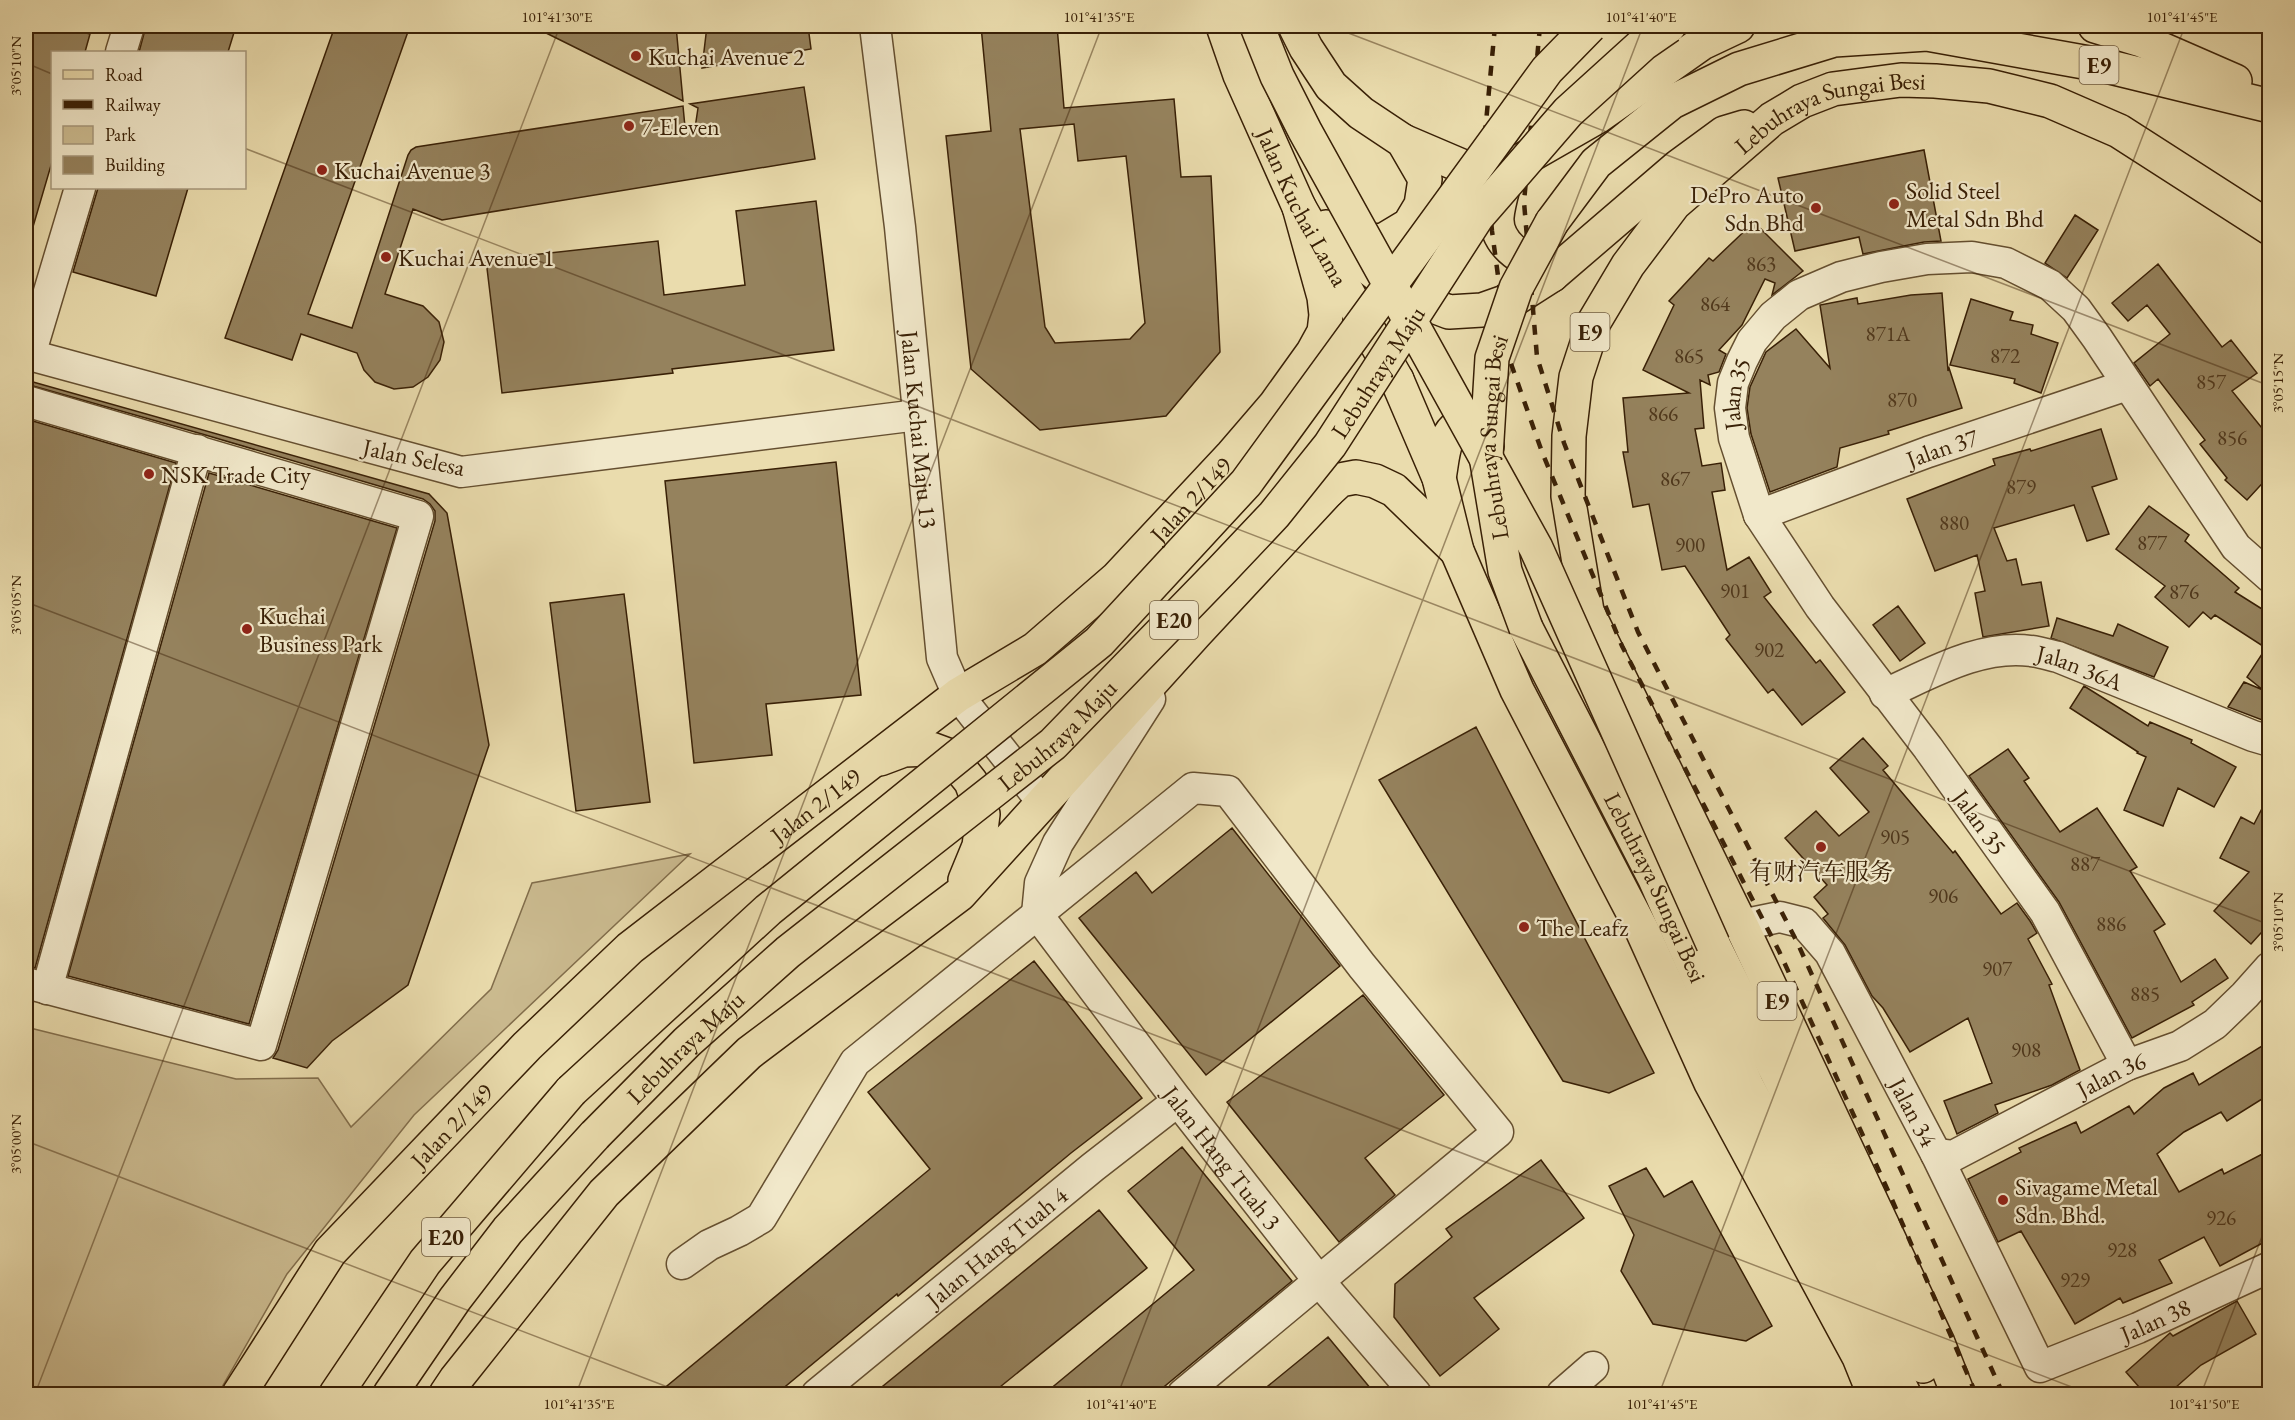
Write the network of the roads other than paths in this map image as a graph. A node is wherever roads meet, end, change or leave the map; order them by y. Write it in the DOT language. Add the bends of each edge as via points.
graph roads {
  1 [pos="129,26"];
  2 [pos="875,26"];
  3 [pos="1223,26"];
  4 [pos="1257,26"];
  5 [pos="1295,26"];
  6 [pos="1590,26"];
  7 [pos="1669,26"];
  8 [pos="1738,26"];
  9 [pos="2095,26"];
  10 [pos="121,51"];
  11 [pos="2270,96"];
  12 [pos="2270,106"];
  13 [pos="1772,119"];
  14 [pos="1403,141"];
  15 [pos="1508,168"];
  16 [pos="80,189"];
  17 [pos="1299,207"];
  18 [pos="1326,227"];
  19 [pos="2270,228"];
  20 [pos="1552,275"];
  21 [pos="28,354"];
  22 [pos="2127,385"];
  23 [pos="26,401"];
  24 [pos="918,415"];
  25 [pos="197,450"];
  26 [pos="1439,478"];
  27 [pos="1760,515"];
  28 [pos="1457,551"];
  29 [pos="2270,577"];
  30 [pos="1587,611"];
  31 [pos="1196,633"];
  32 [pos="958,694"];
  33 [pos="1885,694"];
  34 [pos="2270,741"];
  35 [pos="867,764"];
  36 [pos="1043,803"];
  37 [pos="960,894"];
  38 [pos="1037,914"];
  39 [pos="1741,925"];
  40 [pos="1641,928"];
  41 [pos="2270,967"];
  42 [pos="36,986"];
  43 [pos="2127,1065"];
  44 [pos="1747,1086"];
  45 [pos="1178,1101"];
  46 [pos="1936,1154"];
  47 [pos="682,1264"];
  48 [pos="2270,1267"];
  49 [pos="1319,1281"];
  50 [pos="1593,1367"];
  51 [pos="2040,1367"];
  52 [pos="239,1395"];
  53 [pos="336,1395"];
  54 [pos="390,1395"];
  55 [pos="446,1395"];
  56 [pos="817,1395"];
  57 [pos="1184,1395"];
  58 [pos="1416,1395"];
  59 [pos="1562,1395"];
  60 [pos="1874,1395"];
  61 [pos="1904,1395"];
  62 [pos="1935,1395"];
  63 [pos="1958,1395"];
  1 -- 10 [label="street"];
  2 -- 24 [label="street, Jalan Kuchai Maju 13"];
  3 -- 17 [label="main road, Jalan Kuchai Lama" via="1240,75"];
  4 -- 62 [label="main road, bridge" via="1305,131 1536,548 1713,944 1911,1339"];
  5 -- 14 [label="main road" via="1331,86 1361,113"];
  6 -- 53 [label="main road, Lebuhraya Maju / E20, bridge" via="1547,70 1246,483 1099,642 768,910 571,1091 425,1262"];
  7 -- 54 [label="main road, Lebuhraya Maju / E20, bridge" via="1643,44 1568,112 1484,209 1330,445 1214,579 1053,744 788,952 687,1042 508,1230"];
  8 -- 15 [label="main road" via="1702,43 1597,117"];
  9 -- 11 [label="main road" via="2140,40"];
  12 -- 44 [label="main road, Lebuhraya Sungai Besi / E9, bridge" via="2106,66 1927,34 1834,40 1739,69 1672,102 1596,163 1552,222 1516,288 1492,358 1486,456 1505,571 1526,628 1655,879"];
  13 -- 19 [label="main road, Lebuhraya Sungai Besi / E9" via="1833,89 1900,80 1969,83 2050,100 2119,131"];
  13 -- 20 [label="main road" via="1724,133 1679,166"];
  13 -- 30 [label="main road, Lebuhraya Sungai Besi / E9" via="1674,204 1628,265 1594,322 1576,376 1569,446 1568,496"];
  14 -- 15 [label="main road" via="1478,172"];
  14 -- 18 [label="main road" via="1425,179 1421,205 1409,225 1384,240 1360,242"];
  15 -- 20 [label="main road" via="1497,219 1503,240 1515,253"];
  16 -- 21 [label="street"];
  17 -- 18 [label="main road"];
  17 -- 26 [label="main road, Jalan Kuchai Lama" via="1397,380"];
  17 -- 32 [label="main road, Jalan 2/149" via="1326,315 1324,332 1306,361 1232,455 1117,578 1035,649"];
  18 -- 20 [label="main road" via="1402,294 1449,312 1482,310 1516,298"];
  21 -- 24 [label="street, Jalan Selesa" via="461,472"];
  22 -- 27 [label="street, Jalan 37" via="1928,452"];
  22 -- 27 [label="street, Jalan 35" via="2076,309 2050,285 2006,263 1972,257 1927,259 1841,277 1799,295 1773,316 1752,341 1733,383 1730,408 1734,438"];
  22 -- 29 [label="street, Jalan 35" via="2236,547"];
  23 -- 25 [label="street"];
  24 -- 32 [label="street, Jalan Kuchai Maju 13" via="942,658"];
  25 -- 42 [label="street"];
  25 -- 42 [label="street" via="417,516 261,1045"];
  26 -- 28 [label="main road"];
  26 -- 30 [label="main road" via="1450,431 1460,424 1473,431 1507,466"];
  27 -- 33 [label="street, Jalan 35" via="1820,607"];
  28 -- 31 [label="main road" via="1395,490 1356,477 1340,480"];
  28 -- 40 [label="main road" via="1517,690"];
  30 -- 39 [label="main road, Lebuhraya Sungai Besi / E9"];
  31 -- 36 [label="main road"];
  31 -- 38 [label="street" via="1058,843 1040,883"];
  32 -- 35 [label="main road, Jalan 2/149"];
  32 -- 36 [label="street, Jalan Kuchai Maju 13"];
  33 -- 34 [label="street, Jalan 36A" via="1976,656 2030,651 2058,657"];
  33 -- 43 [label="street, Jalan 35" via="2045,912"];
  35 -- 37 [label="main road" via="904,750 931,749 950,756 971,782 983,814 979,846"];
  35 -- 52 [label="main road, Jalan 2/149" via="630,948 527,1046 330,1252"];
  36 -- 37 [label="main road"];
  37 -- 55 [label="main road" via="749,1053 604,1193"];
  38 -- 45 [label="street, Jalan Hang Tuah 3"];
  38 -- 47 [label="street" via="855,1062 761,1218"];
  38 -- 49 [label="street" via="1193,788 1228,791 1362,966 1498,1132"];
  39 -- 46 [label="street, Jalan 34" via="1780,917 1804,923 1830,953"];
  39 -- 63 [label="main road, Lebuhraya Sungai Besi / E9" via="1933,1333"];
  40 -- 44 [label="main road"];
  40 -- 60 [label="main road" via="1711,1083 1859,1357"];
  41 -- 43 [label="street, Jalan 36" via="2215,1024 2180,1046"];
  43 -- 46 [label="street, Jalan 36" via="1953,1156"];
  44 -- 61 [label="main road, Lebuhraya Sungai Besi / E9"];
  45 -- 49 [label="street, Jalan Hang Tuah 3"];
  45 -- 56 [label="street, Jalan Hang Tuah 4"];
  46 -- 51 [label="street, Jalan 34"];
  48 -- 51 [label="street, Jalan 38" via="2138,1328"];
  49 -- 57 [label="street"];
  49 -- 58 [label="street, Jalan Hang Tuah 3"];
  50 -- 59 [label="street"];
}
